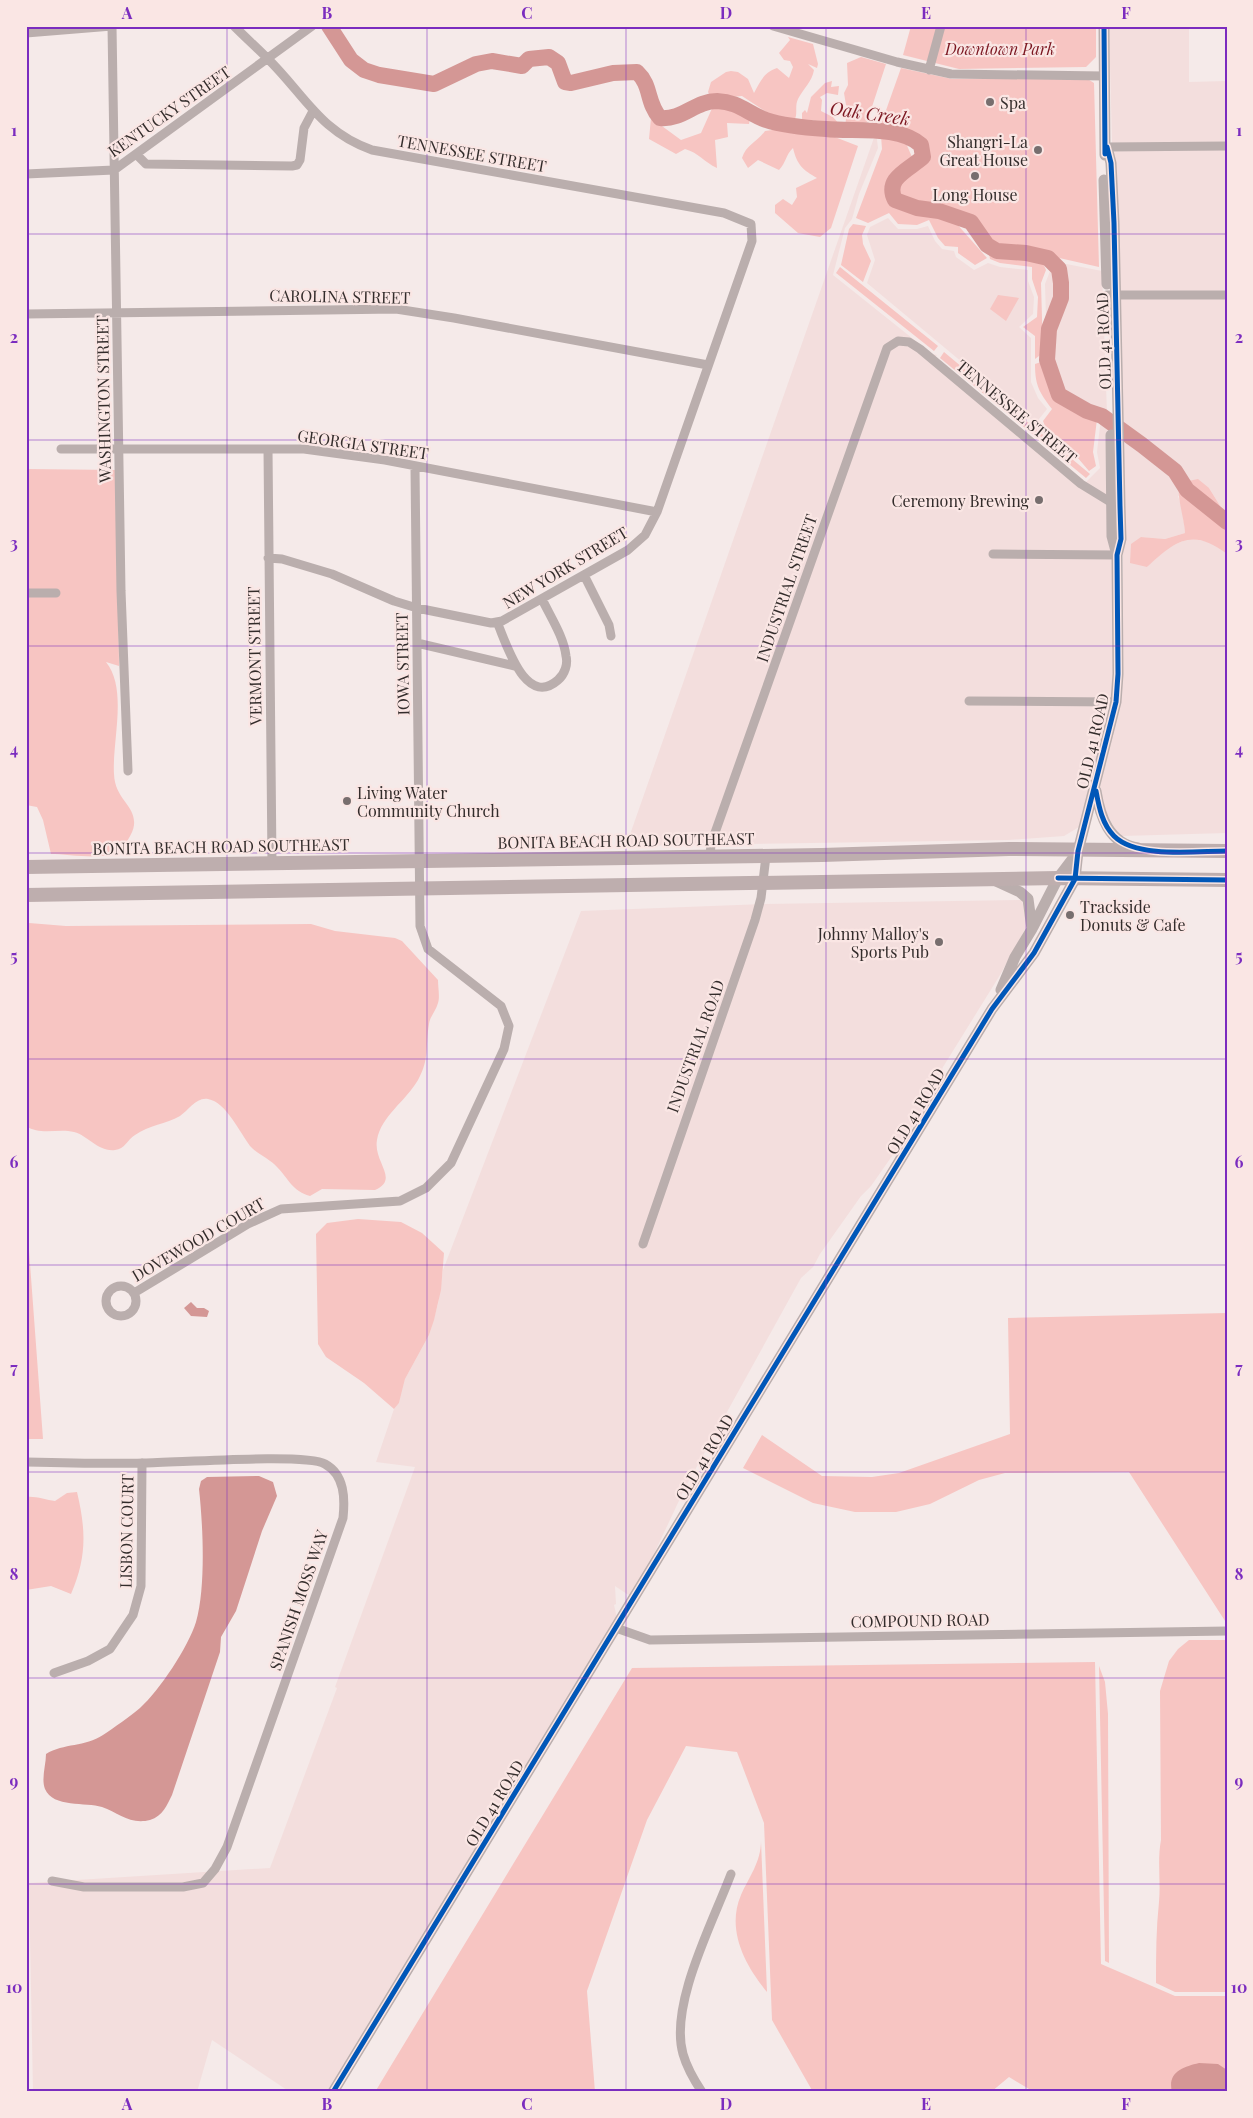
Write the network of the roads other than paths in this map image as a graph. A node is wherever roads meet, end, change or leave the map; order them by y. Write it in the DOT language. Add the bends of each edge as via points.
graph roads {
  1 [pos="112,26"];
  2 [pos="234,26"];
  3 [pos="312,26"];
  4 [pos="773,26"];
  5 [pos="942,26"];
  6 [pos="1104,26"];
  7 [pos="26,33"];
  8 [pos="267,58"];
  9 [pos="929,70"];
  10 [pos="1104,76"];
  11 [pos="313,111"];
  12 [pos="1227,146"];
  13 [pos="1106,147"];
  14 [pos="137,155"];
  15 [pos="114,170"];
  16 [pos="26,174"];
  17 [pos="751,224"];
  18 [pos="1111,295"];
  19 [pos="1227,295"];
  20 [pos="116,312"];
  21 [pos="26,314"];
  22 [pos="904,342"];
  23 [pos="708,365"];
  24 [pos="1115,447"];
  25 [pos="119,448"];
  26 [pos="61,449"];
  27 [pos="268,449"];
  28 [pos="415,466"];
  29 [pos="1112,503"];
  30 [pos="657,512"];
  31 [pos="993,554"];
  32 [pos="1117,556"];
  33 [pos="268,558"];
  34 [pos="584,575"];
  35 [pos="26,593"];
  36 [pos="56,593"];
  37 [pos="542,599"];
  38 [pos="416,608"];
  39 [pos="497,622"];
  40 [pos="611,636"];
  41 [pos="417,643"];
  42 [pos="515,666"];
  43 [pos="970,701"];
  44 [pos="1116,702"];
  45 [pos="128,771"];
  46 [pos="1096,786"];
  47 [pos="1227,851"];
  48 [pos="1078,852"];
  49 [pos="1159,852"];
  50 [pos="710,856"];
  51 [pos="766,856"];
  52 [pos="419,861"];
  53 [pos="272,863"];
  54 [pos="26,867"];
  55 [pos="1058,878"];
  56 [pos="1075,879"];
  57 [pos="994,880"];
  58 [pos="1227,880"];
  59 [pos="763,884"];
  60 [pos="421,889"];
  61 [pos="26,895"];
  62 [pos="1032,929"];
  63 [pos="992,1009"];
  64 [pos="643,1244"];
  65 [pos="134,1293"];
  66 [pos="26,1462"];
  67 [pos="142,1463"];
  68 [pos="616,1628"];
  69 [pos="1227,1631"];
  70 [pos="54,1673"];
  71 [pos="731,1874"];
  72 [pos="52,1881"];
  73 [pos="333,2092"];
  74 [pos="702,2092"];
  1 -- 7 [label="street"];
  1 -- 15 [label="street, WASHINGTON STREET"];
  2 -- 8 [label="street, TENNESSEE STREET"];
  3 -- 8 [label="street, KENTUCKY STREET"];
  4 -- 9 [label="street"];
  5 -- 9 [label="street"];
  6 -- 10 [label="street, OLD 41 ROAD"];
  8 -- 11 [label="street, TENNESSEE STREET"];
  8 -- 14 [label="street, KENTUCKY STREET"];
  9 -- 10 [label="street" via="951,74"];
  10 -- 13 [label="street, OLD 41 ROAD"];
  11 -- 14 [label="street" via="304,128 297,165 146,164"];
  11 -- 17 [label="street, TENNESSEE STREET" via="341,137 372,150 721,213"];
  12 -- 13 [label="street"];
  13 -- 18 [label="street, OLD 41 ROAD" via="1111,162"];
  14 -- 15 [label="street, KENTUCKY STREET"];
  15 -- 16 [label="street, KENTUCKY STREET"];
  15 -- 20 [label="street, WASHINGTON STREET"];
  17 -- 23 [label="street, NEW YORK STREET" via="752,241"];
  18 -- 19 [label="street"];
  18 -- 24 [label="street, OLD 41 ROAD"];
  20 -- 21 [label="street, CAROLINA STREET"];
  20 -- 23 [label="street, CAROLINA STREET" via="396,309"];
  20 -- 25 [label="street, WASHINGTON STREET"];
  22 -- 29 [label="street, TENNESSEE STREET" via="920,349 1081,484"];
  22 -- 50 [label="street, INDUSTRIAL STREET" via="898,341 887,348 872,386"];
  23 -- 30 [label="street, NEW YORK STREET"];
  24 -- 29 [label="street, OLD 41 ROAD"];
  24 -- 32 [label="street, OLD 41 ROAD" via="1121,539"];
  25 -- 26 [label="street, GEORGIA STREET"];
  25 -- 27 [label="street, GEORGIA STREET"];
  25 -- 45 [label="street, WASHINGTON STREET"];
  27 -- 28 [label="street, GEORGIA STREET" via="343,453"];
  27 -- 33 [label="street, VERMONT STREET"];
  28 -- 30 [label="street, GEORGIA STREET"];
  28 -- 38 [label="street, IOWA STREET"];
  29 -- 32 [label="street, OLD 41 ROAD" via="1112,536"];
  30 -- 34 [label="street, NEW YORK STREET" via="637,543"];
  31 -- 32 [label="street"];
  32 -- 44 [label="street, OLD 41 ROAD"];
  33 -- 38 [label="street, NEW YORK STREET" via="332,574"];
  33 -- 53 [label="street, VERMONT STREET"];
  34 -- 37 [label="street, NEW YORK STREET"];
  34 -- 40 [label="street" via="610,625"];
  35 -- 36 [label="street"];
  37 -- 39 [label="street, NEW YORK STREET"];
  37 -- 42 [label="street" via="566,654 566,668 560,679 543,686 526,681"];
  38 -- 39 [label="street, NEW YORK STREET" via="479,623"];
  38 -- 41 [label="street, IOWA STREET"];
  39 -- 42 [label="street"];
  41 -- 42 [label="street"];
  41 -- 52 [label="street, IOWA STREET"];
  43 -- 44 [label="street"];
  44 -- 46 [label="street, OLD 41 ROAD"];
  46 -- 48 [label="street, OLD 41 ROAD"];
  46 -- 49 [label="street" via="1099,810 1114,836 1132,847"];
  47 -- 49 [label="main road, BONITA BEACH ROAD SOUTHEAST"];
  48 -- 49 [label="main road, BONITA BEACH ROAD SOUTHEAST"];
  48 -- 51 [label="main road, BONITA BEACH ROAD SOUTHEAST" via="925,850"];
  48 -- 55 [label="street, OLD 41 ROAD"];
  48 -- 56 [label="street, OLD 41 ROAD"];
  50 -- 51 [label="main road, BONITA BEACH ROAD SOUTHEAST"];
  50 -- 52 [label="main road, BONITA BEACH ROAD SOUTHEAST"];
  51 -- 59 [label="street, INDUSTRIAL ROAD"];
  52 -- 53 [label="main road, BONITA BEACH ROAD SOUTHEAST"];
  52 -- 60 [label="street, DOVEWOOD COURT"];
  53 -- 54 [label="main road, BONITA BEACH ROAD SOUTHEAST"];
  55 -- 56 [label="main road"];
  55 -- 57 [label="main road"];
  55 -- 62 [label="street, OLD 41 ROAD"];
  56 -- 58 [label="main road"];
  56 -- 63 [label="street, OLD 41 ROAD" via="1034,953"];
  57 -- 59 [label="main road"];
  57 -- 62 [label="street" via="1028,899"];
  59 -- 60 [label="main road"];
  59 -- 64 [label="street, INDUSTRIAL ROAD" via="747,944"];
  60 -- 61 [label="main road"];
  60 -- 65 [label="street, DOVEWOOD COURT" via="420,926 428,949 501,1006 509,1026 504,1049 451,1164 426,1188 400,1201 281,1209 248,1224"];
  62 -- 63 [label="street, OLD 41 ROAD" via="1015,957"];
  63 -- 68 [label="street, OLD 41 ROAD"];
  66 -- 67 [label="street, SPANISH MOSS WAY"];
  67 -- 70 [label="street, LISBON COURT" via="142,1586 133,1615 110,1649"];
  67 -- 72 [label="street, SPANISH MOSS WAY" via="292,1460 325,1464 339,1478 345,1498 343,1518 230,1840 215,1869 203,1883 183,1887 84,1887"];
  68 -- 69 [label="street, COMPOUND ROAD" via="650,1640"];
  68 -- 73 [label="street, OLD 41 ROAD"];
  71 -- 74 [label="street" via="689,1982 681,2012 683,2053"];
}
